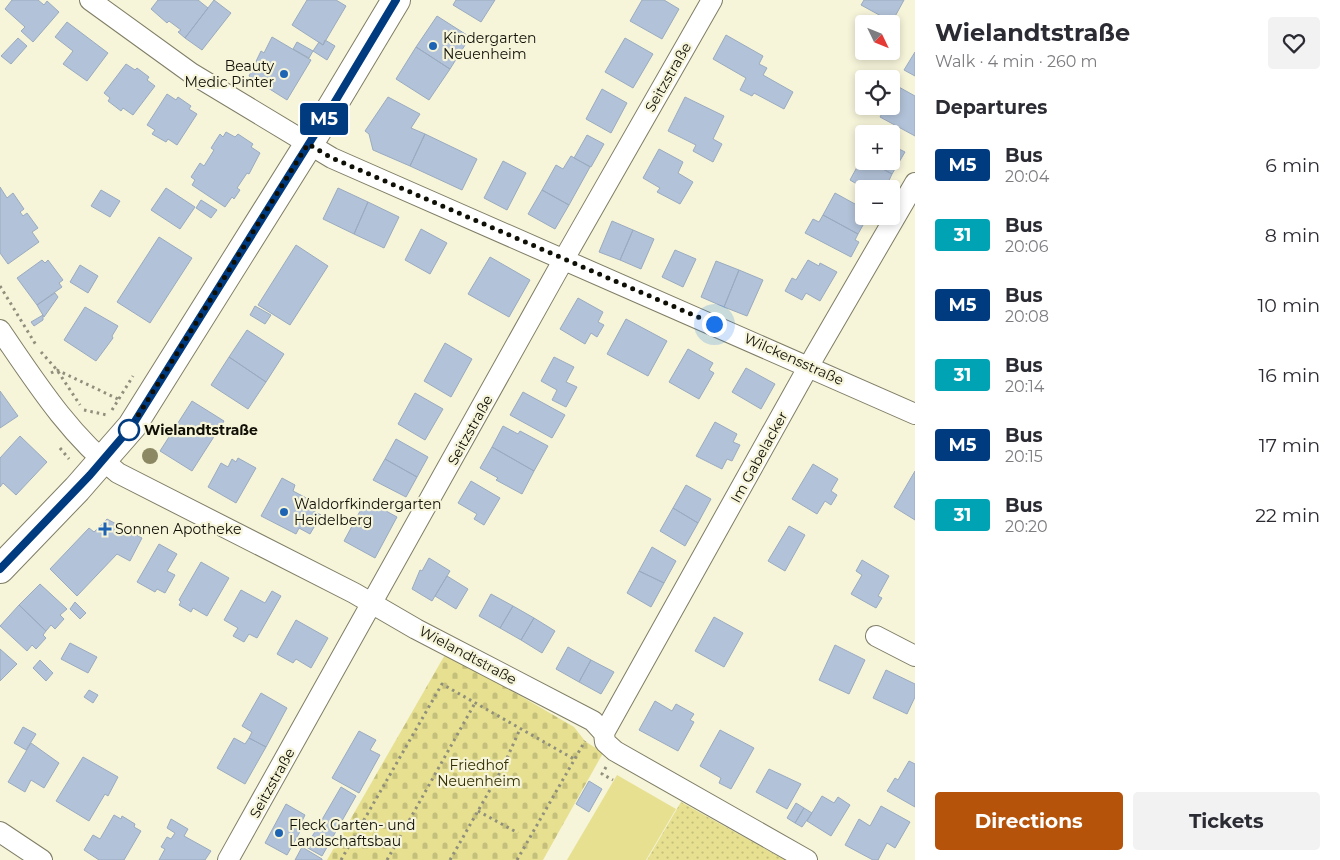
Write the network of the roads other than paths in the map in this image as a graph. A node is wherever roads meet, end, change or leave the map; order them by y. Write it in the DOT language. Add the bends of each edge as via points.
graph roads {
  1 [pos="90,0"];
  2 [pos="396,0"];
  3 [pos="712,0"];
  4 [pos="308,144"];
  5 [pos="915,183"];
  6 [pos="564,259"];
  7 [pos="0,330"];
  8 [pos="809,366"];
  9 [pos="915,414"];
  10 [pos="103,461"];
  11 [pos="0,569"];
  12 [pos="372,604"];
  13 [pos="876,636"];
  14 [pos="915,656"];
  15 [pos="599,727"];
  16 [pos="0,832"];
  17 [pos="42,860"];
  18 [pos="228,860"];
  19 [pos="807,860"];
  1 -- 4 [label="street, Wilckensstraße" via="191,73"];
  2 -- 4 [label="street"];
  3 -- 6 [label="street, Seitzstraße"];
  4 -- 6 [label="street, Wilckensstraße" via="332,158"];
  4 -- 10 [label="street" via="150,398"];
  5 -- 8 [label="street, Im Gabelacker"];
  6 -- 8 [label="street, Wilckensstraße"];
  6 -- 12 [label="street, Seitzstraße"];
  7 -- 10 [label="street, Wielandtstraße" via="78,437"];
  8 -- 9 [label="street, Wilckensstraße"];
  8 -- 15 [label="street, Im Gabelacker"];
  10 -- 11 [label="street"];
  10 -- 12 [label="street, Wielandtstraße" via="124,476"];
  12 -- 15 [label="street, Wielandtstraße"];
  12 -- 18 [label="street, Seitzstraße"];
  13 -- 14 [label="street"];
  15 -- 19 [label="street, Wielandtstraße" via="615,751"];
  16 -- 17 [label="street"];
}
